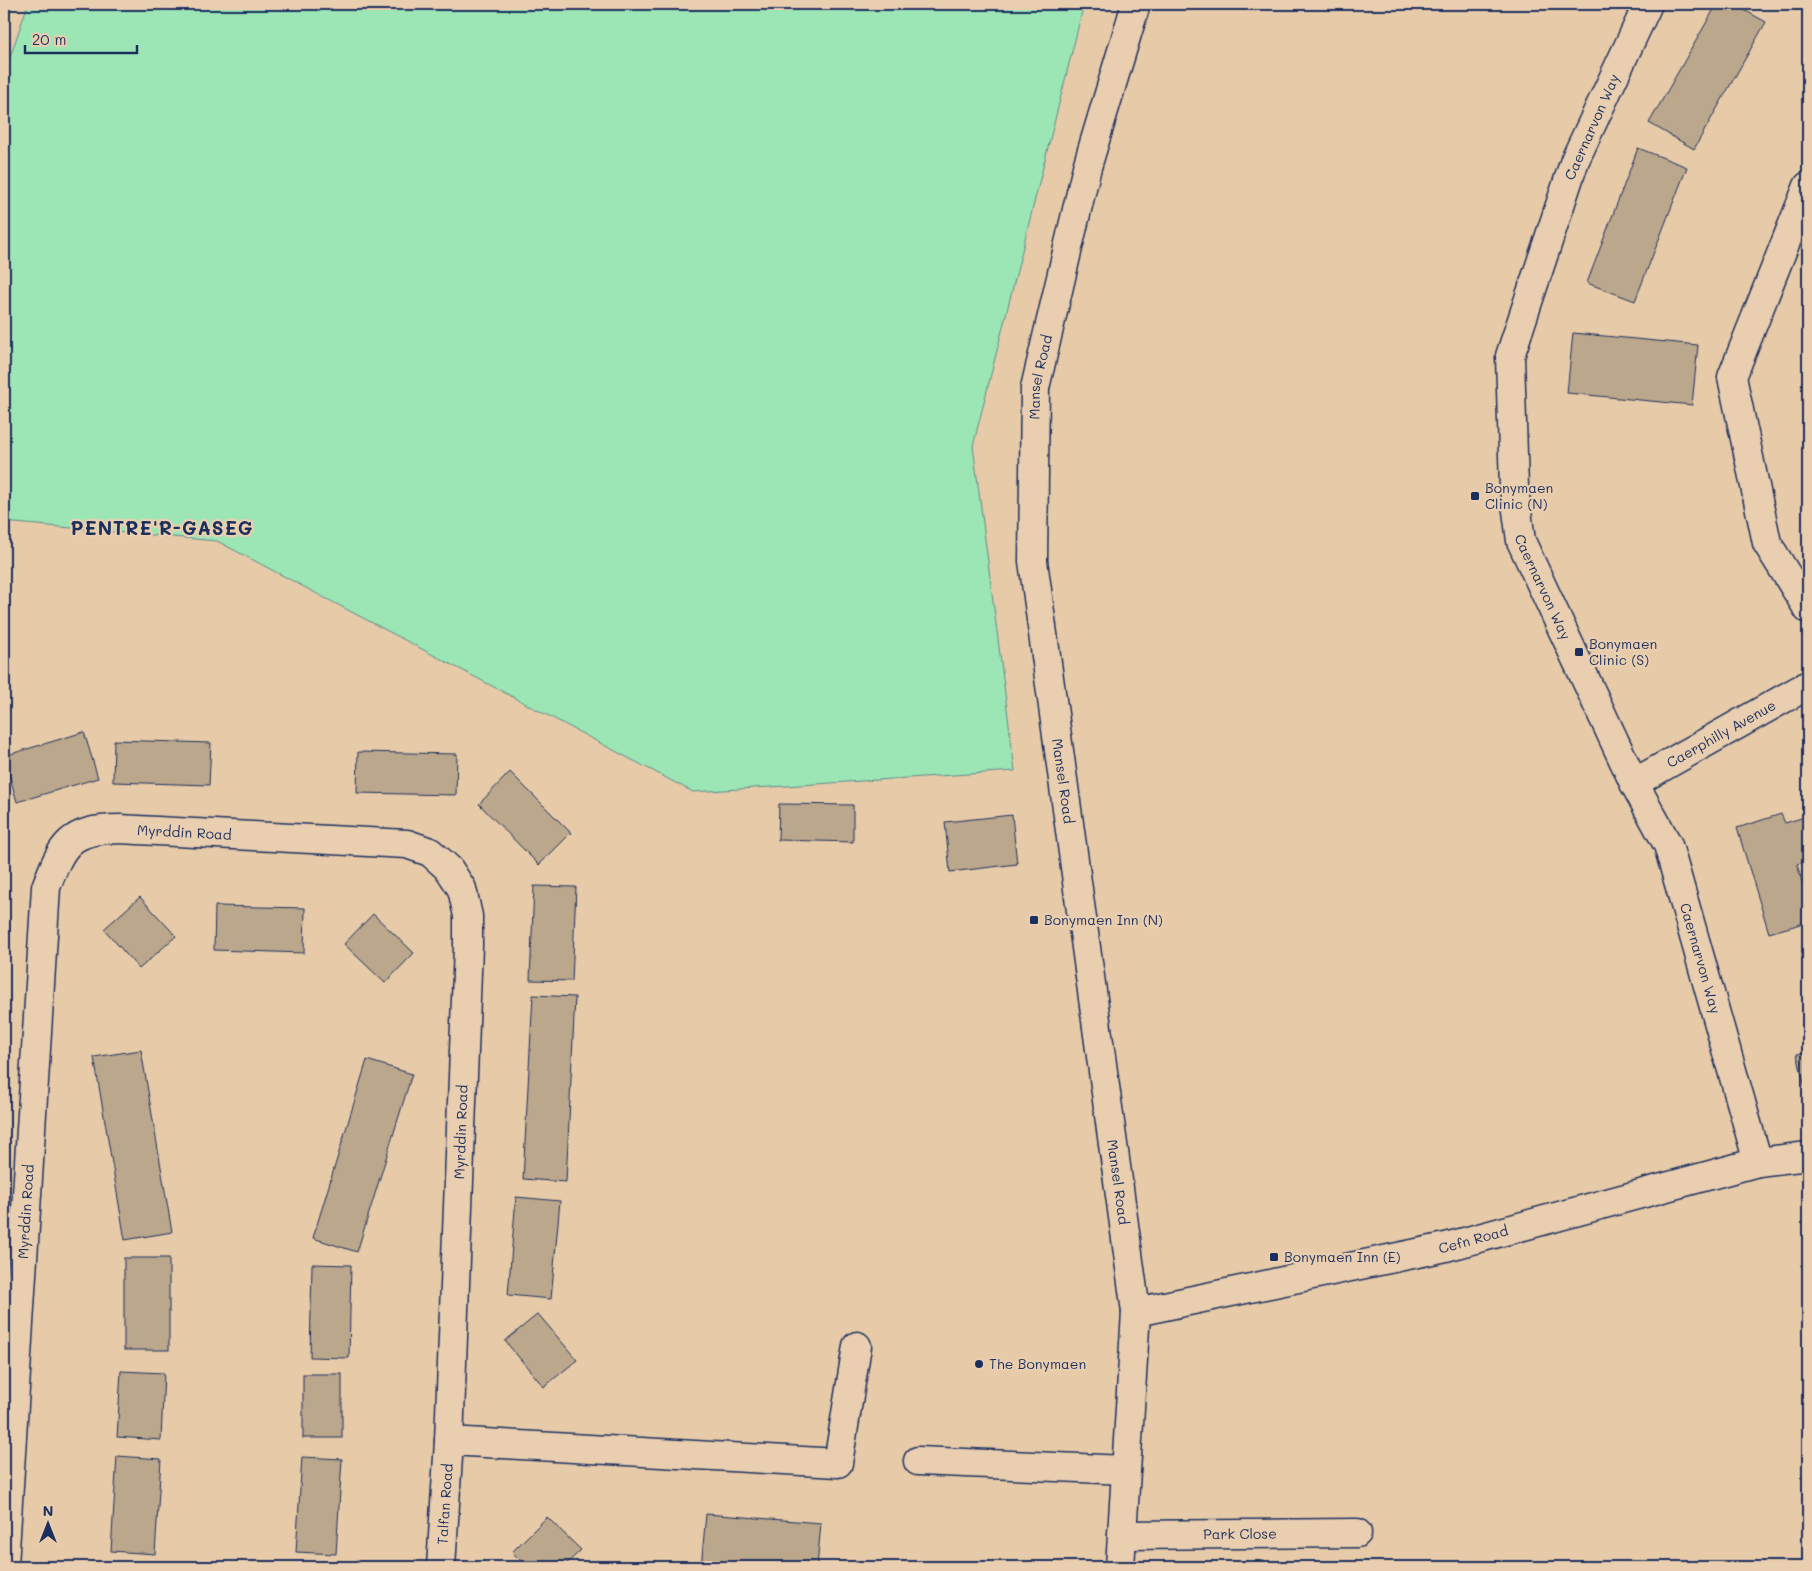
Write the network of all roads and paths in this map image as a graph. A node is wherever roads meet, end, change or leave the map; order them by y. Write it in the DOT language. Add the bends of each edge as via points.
graph roads {
  1 [pos="1136,4"];
  2 [pos="1648,4"];
  3 [pos="1808,186"];
  4 [pos="1808,609"];
  5 [pos="1808,684"];
  6 [pos="1634,783"];
  7 [pos="1808,1156"];
  8 [pos="1758,1162"];
  9 [pos="1136,1312"];
  10 [pos="857,1346"];
  11 [pos="449,1441"];
  12 [pos="918,1461"];
  13 [pos="1126,1470"];
  14 [pos="5,1525"];
  15 [pos="1357,1533"];
  16 [pos="1122,1536"];
  17 [pos="4,1566"];
  18 [pos="441,1567"];
  19 [pos="1120,1567"];
  1 -- 9 [label="street, Mansel Road" via="1086,167 1035,388 1033,561"];
  2 -- 6 [label="street, Caernarvon Way" via="1575,160 1510,356 1514,488 1521,541"];
  3 -- 4 [label="street" via="1732,377 1767,543"];
  5 -- 6 [label="street, Caerphilly Avenue"];
  6 -- 8 [label="street, Caernarvon Way" via="1668,845"];
  7 -- 8 [label="street, Cefn Road"];
  8 -- 9 [label="street, Cefn Road" via="1446,1247"];
  9 -- 13 [label="street, Mansel Road"];
  10 -- 11 [label="street" via="838,1463"];
  11 -- 14 [label="street, Myrddin Road" via="468,946 468,916 462,889 430,852 407,844 97,829 73,838 58,856 46,887"];
  11 -- 18 [label="street, Talfan Road"];
  12 -- 13 [label="street"];
  13 -- 16 [label="street, Mansel Road"];
  14 -- 17 [label="street, Myrddin Road"];
  15 -- 16 [label="street, Park Close"];
  16 -- 19 [label="street, Mansel Road"];
}
